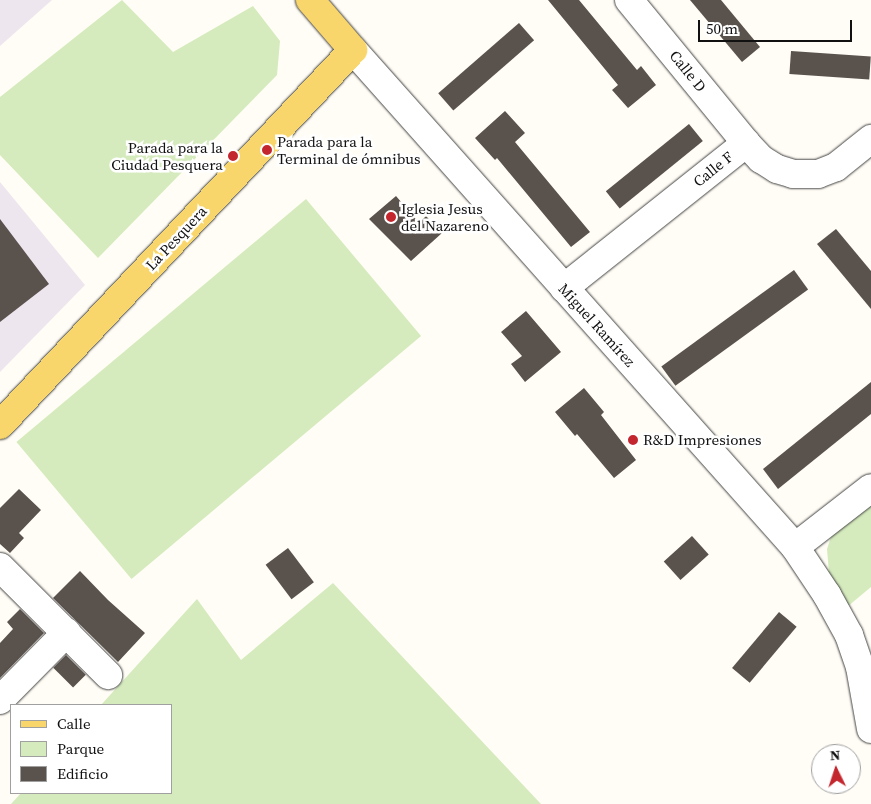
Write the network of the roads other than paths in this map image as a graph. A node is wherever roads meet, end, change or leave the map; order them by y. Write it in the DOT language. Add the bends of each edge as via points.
graph roads {
  1 [pos="310,0"];
  2 [pos="629,0"];
  3 [pos="353,50"];
  4 [pos="871,139"];
  5 [pos="746,143"];
  6 [pos="564,288"];
  7 [pos="0,425"];
  8 [pos="871,488"];
  9 [pos="795,547"];
  10 [pos="0,567"];
  11 [pos="67,632"];
  12 [pos="108,675"];
  13 [pos="0,700"];
  14 [pos="871,729"];
  1 -- 3 [label="main road, Miguel Ramírez"];
  2 -- 5 [label="street, Calle D"];
  3 -- 6 [label="street, Miguel Ramírez"];
  3 -- 7 [label="main road, La Pesquera"];
  4 -- 5 [label="street, Calle F" via="836,167 806,176 777,169"];
  5 -- 6 [label="street, Calle F"];
  6 -- 9 [label="street, Miguel Ramírez"];
  8 -- 9 [label="street"];
  9 -- 14 [label="street, Miguel Ramírez" via="849,635 860,667"];
  10 -- 11 [label="street"];
  11 -- 12 [label="street"];
  11 -- 13 [label="street"];
}
